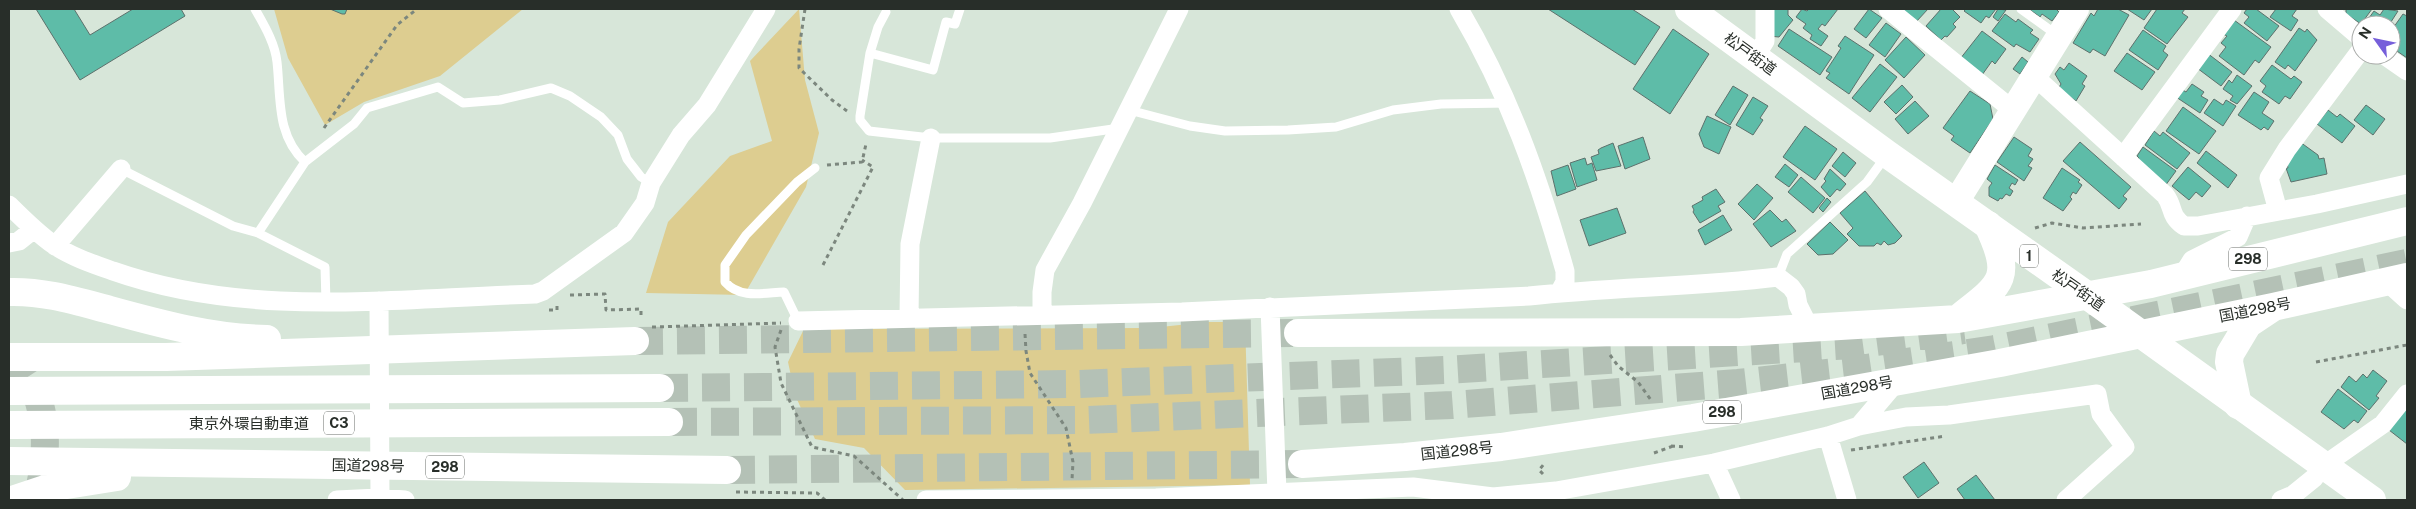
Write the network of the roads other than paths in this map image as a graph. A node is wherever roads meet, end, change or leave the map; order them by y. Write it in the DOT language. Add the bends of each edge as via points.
graph roads {
  1 [pos="254,9"];
  2 [pos="766,9"];
  3 [pos="960,9"];
  4 [pos="1179,9"];
  5 [pos="1459,9"];
  6 [pos="1689,9"];
  7 [pos="1765,9"];
  8 [pos="1888,9"];
  9 [pos="2021,9"];
  10 [pos="2076,9"];
  11 [pos="2232,9"];
  12 [pos="2327,9"];
  13 [pos="886,12"];
  14 [pos="2351,29"];
  15 [pos="2059,37"];
  16 [pos="870,53"];
  17 [pos="1755,57"];
  18 [pos="2351,63"];
  19 [pos="2035,77"];
  20 [pos="1509,103"];
  21 [pos="1129,110"];
  22 [pos="2014,111"];
  23 [pos="1120,128"];
  24 [pos="931,138"];
  25 [pos="1887,154"];
  26 [pos="2122,157"];
  27 [pos="305,162"];
  28 [pos="815,168"];
  29 [pos="121,169"];
  30 [pos="651,183"];
  31 [pos="2407,184"];
  32 [pos="1956,202"];
  33 [pos="9,205"];
  34 [pos="2278,212"];
  35 [pos="2247,216"];
  36 [pos="2403,221"];
  37 [pos="1988,225"];
  38 [pos="34,229"];
  39 [pos="258,233"];
  40 [pos="9,243"];
  41 [pos="55,246"];
  42 [pos="2182,276"];
  43 [pos="1778,277"];
  44 [pos="2397,280"];
  45 [pos="9,292"];
  46 [pos="1559,293"];
  47 [pos="2088,296"];
  48 [pos="2407,300"];
  49 [pos="380,301"];
  50 [pos="326,302"];
  51 [pos="1270,307"];
  52 [pos="2273,307"];
  53 [pos="1034,315"];
  54 [pos="909,318"];
  55 [pos="1958,319"];
  56 [pos="791,321"];
  57 [pos="1810,329"];
  58 [pos="1298,333"];
  59 [pos="2138,333"];
  60 [pos="644,334"];
  61 [pos="596,342"];
  62 [pos="9,357"];
  63 [pos="1898,380"];
  64 [pos="660,388"];
  65 [pos="9,391"];
  66 [pos="2407,394"];
  67 [pos="2238,405"];
  68 [pos="670,422"];
  69 [pos="9,425"];
  70 [pos="1859,426"];
  71 [pos="1828,436"];
  72 [pos="9,462"];
  73 [pos="1714,463"];
  74 [pos="1302,464"];
  75 [pos="2323,466"];
  76 [pos="163,469"];
  77 [pos="727,470"];
  78 [pos="1277,493"];
  79 [pos="379,499"];
  80 [pos="12,500"];
  81 [pos="337,500"];
  82 [pos="405,500"];
  83 [pos="926,500"];
  84 [pos="1731,500"];
  85 [pos="1847,500"];
  86 [pos="2066,500"];
  87 [pos="2281,500"];
  88 [pos="2372,500"];
  1 -- 27 [label="lane" via="277,61 280,117 286,136 296,155"];
  2 -- 30 [label="street" via="707,105 681,135"];
  3 -- 16 [label="lane" via="955,24 946,22 933,70"];
  4 -- 21 [label="street"];
  5 -- 20 [label="street"];
  6 -- 17 [label="main road, 松戸街道 / 1"];
  7 -- 17 [label="street" via="1765,41"];
  8 -- 22 [label="street"];
  9 -- 15 [label="lane"];
  10 -- 15 [label="street"];
  11 -- 26 [label="street"];
  12 -- 14 [label="street"];
  13 -- 16 [label="lane"];
  15 -- 19 [label="street"];
  16 -- 24 [label="lane" via="860,120 869,131"];
  17 -- 25 [label="main road, 松戸街道 / 1"];
  18 -- 34 [label="street" via="2269,178"];
  19 -- 22 [label="street"];
  19 -- 26 [label="street"];
  20 -- 21 [label="lane" via="1442,104 1394,110 1336,127 1288,130 1224,131"];
  20 -- 46 [label="street" via="1533,166 1565,271 1565,282"];
  21 -- 23 [label="street"];
  22 -- 32 [label="street"];
  23 -- 24 [label="lane" via="1050,138"];
  23 -- 53 [label="street" via="1045,270"];
  24 -- 54 [label="street" via="910,244"];
  25 -- 32 [label="main road, 松戸街道 / 1"];
  25 -- 43 [label="lane" via="1867,182 1787,254"];
  26 -- 35 [label="street" via="2165,195 2170,201 2171,213 2184,226"];
  27 -- 30 [label="lane" via="354,124 367,108 438,87 463,103 475,104 551,88 570,96 601,117 618,135 627,159 641,177"];
  27 -- 39 [label="lane"];
  28 -- 56 [label="lane" via="763,215 725,266 725,282 739,293 784,292 790,300"];
  29 -- 39 [label="lane" via="233,226"];
  29 -- 41 [label="street"];
  30 -- 49 [label="street" via="645,203 624,233 543,291 535,294"];
  31 -- 34 [label="street"];
  32 -- 37 [label="main road, 松戸街道 / 1"];
  33 -- 38 [label="street"];
  34 -- 35 [label="street"];
  35 -- 42 [label="street" via="2238,237 2192,260"];
  36 -- 42 [label="main road, 298"];
  37 -- 47 [label="main road, 松戸街道 / 1"];
  37 -- 55 [label="main road" via="2002,265 2001,279 1991,293"];
  38 -- 40 [label="street" via="19,241"];
  38 -- 41 [label="street"];
  39 -- 50 [label="lane" via="325,267"];
  41 -- 50 [label="street" via="80,259 144,282 198,294 244,300"];
  42 -- 47 [label="main road, 298"];
  43 -- 46 [label="street"];
  43 -- 57 [label="street" via="1796,294 1798,306"];
  44 -- 48 [label="street"];
  44 -- 52 [label="main road, 国道298号 / 298"];
  45 -- 61 [label="main road" via="61,296 164,324 259,339 533,336"];
  46 -- 51 [label="street"];
  47 -- 55 [label="main road, 298"];
  47 -- 59 [label="main road, 松戸街道 / 1"];
  49 -- 50 [label="street"];
  49 -- 79 [label="street"];
  51 -- 53 [label="street"];
  51 -- 78 [label="street"];
  52 -- 59 [label="main road, 国道298号 / 298"];
  52 -- 67 [label="main road" via="2248,324 2230,354"];
  53 -- 54 [label="street"];
  54 -- 56 [label="street"];
  55 -- 57 [label="main road, 298"];
  57 -- 58 [label="main road, 298"];
  59 -- 63 [label="main road, 国道298号 / 298" via="2000,363"];
  59 -- 67 [label="main road, 松戸街道 / 1"];
  60 -- 61 [label="main road"];
  61 -- 62 [label="main road" via="166,357"];
  63 -- 70 [label="street"];
  63 -- 74 [label="main road, 国道298号 / 298" via="1693,418 1501,446"];
  64 -- 65 [label="main road, C3"];
  66 -- 75 [label="street" via="2383,424"];
  67 -- 75 [label="main road, 松戸街道 / 1"];
  68 -- 69 [label="main road, 東京外環自動車道 / C3"];
  70 -- 71 [label="street"];
  70 -- 86 [label="street" via="1906,417 1949,415 2097,394 2100,414 2125,447"];
  71 -- 73 [label="street"];
  71 -- 85 [label="street"];
  72 -- 76 [label="main road, 298"];
  73 -- 78 [label="street" via="1556,491 1493,497 1414,487"];
  73 -- 84 [label="street"];
  75 -- 87 [label="street" via="2314,478"];
  75 -- 88 [label="main road, 松戸街道 / 1"];
  76 -- 77 [label="main road, 国道298号 / 298" via="388,466"];
  76 -- 80 [label="main road, 298" via="75,482"];
  78 -- 83 [label="street"];
  79 -- 81 [label="street"];
  79 -- 82 [label="street"];
}
